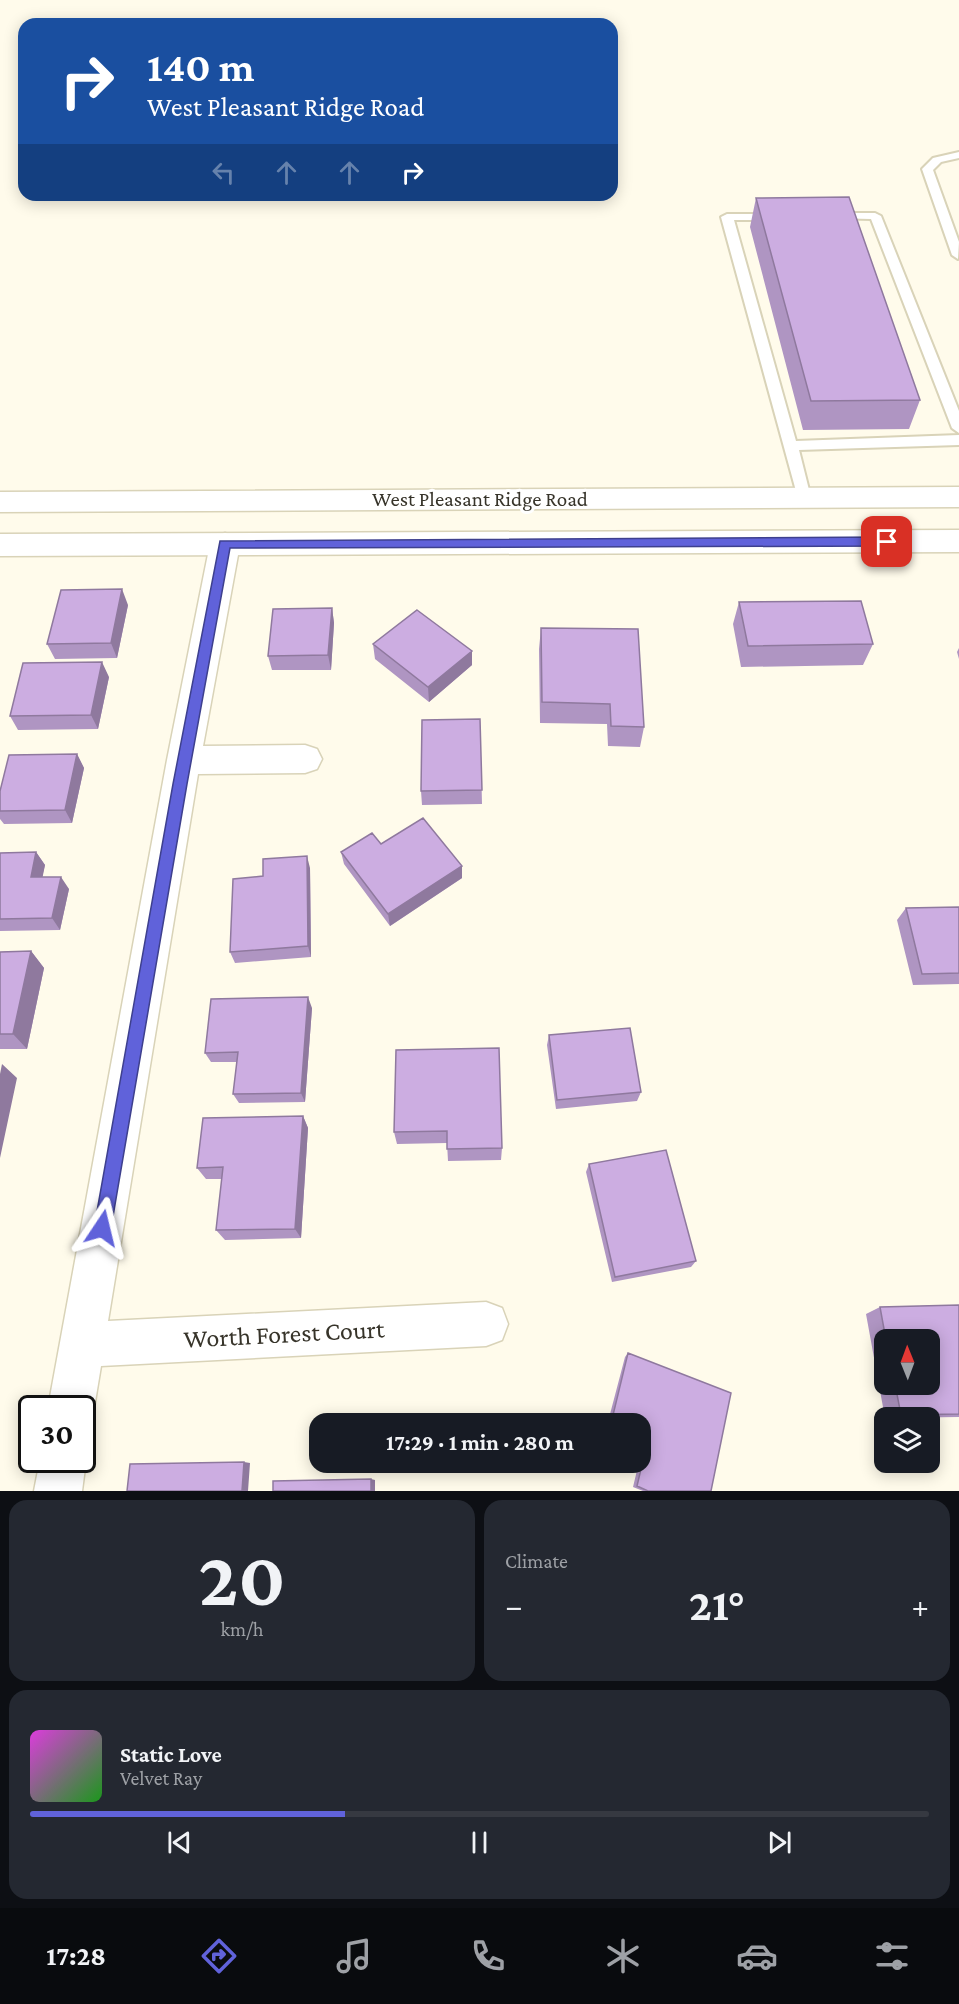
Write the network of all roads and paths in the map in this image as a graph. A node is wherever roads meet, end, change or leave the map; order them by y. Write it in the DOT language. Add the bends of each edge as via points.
graph roads {
  1 [pos="959,155"];
  2 [pos="818,216"];
  3 [pos="784,217"];
  4 [pos="959,255"];
  5 [pos="959,428"];
  6 [pos="959,441"];
  7 [pos="791,446"];
  8 [pos="959,497"];
  9 [pos="804,498"];
  10 [pos="0,502"];
  11 [pos="959,541"];
  12 [pos="225,544"];
  13 [pos="0,545"];
  14 [pos="305,759"];
  15 [pos="184,760"];
  16 [pos="486,1324"];
  17 [pos="82,1345"];
  18 [pos="74,1395"];
  19 [pos="61,1473"];
  20 [pos="58,1491"];
  1 -- 4 [label="lane" via="937,160 927,169"];
  2 -- 5 [label="lane" via="875,216"];
  3 -- 7 [label="lane" via="727,218"];
  6 -- 7 [label="lane"];
  7 -- 9 [label="lane"];
  8 -- 9 [label="main road, West Pleasant Ridge Road"];
  9 -- 10 [label="main road, West Pleasant Ridge Road"];
  11 -- 12 [label="main road, West Pleasant Ridge Road"];
  12 -- 13 [label="main road, West Pleasant Ridge Road"];
  12 -- 15 [label="main road"];
  14 -- 15 [label="main road"];
  15 -- 17 [label="main road"];
  16 -- 17 [label="main road, Worth Forest Court"];
  17 -- 18 [label="main road"];
  19 -- 20 [label="main road"];
}
